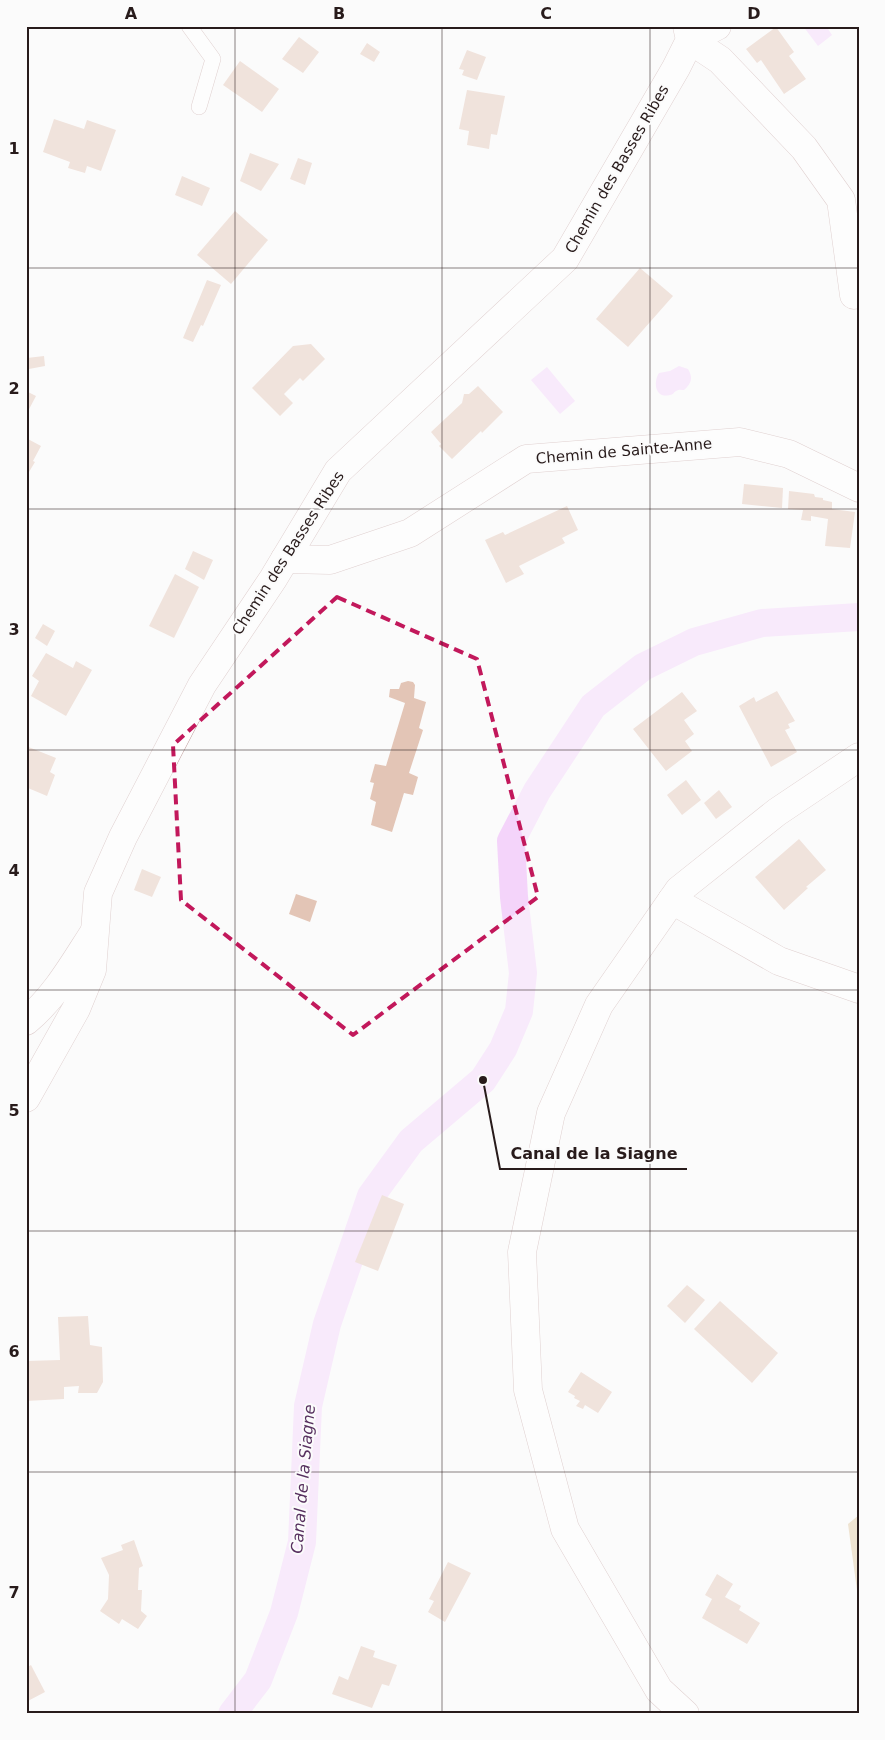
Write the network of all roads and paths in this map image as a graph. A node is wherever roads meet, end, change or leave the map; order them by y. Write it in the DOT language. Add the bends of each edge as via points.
graph roads {
  1 [pos="189,26"];
  2 [pos="717,26"];
  3 [pos="688,33"];
  4 [pos="199,107"];
  5 [pos="854,295"];
  6 [pos="859,488"];
  7 [pos="285,559"];
  8 [pos="859,757"];
  9 [pos="672,900"];
  10 [pos="95,930"];
  11 [pos="859,989"];
  12 [pos="26,1021"];
  13 [pos="26,1098"];
  14 [pos="684,1714"];
  1 -- 4 [label="lane" via="213,59"];
  2 -- 3 [label="street"];
  3 -- 5 [label="street" via="720,60 804,148 841,200"];
  3 -- 7 [label="street, Chemin des Basses Ribes" via="676,68 565,259 338,471"];
  6 -- 7 [label="street, Chemin de Sainte-Anne" via="789,454 740,442 526,459 410,532 330,560"];
  7 -- 10 [label="street, Chemin des Basses Ribes" via="202,685 122,837 98,893"];
  8 -- 9 [label="street" via="777,812 679,890"];
  9 -- 11 [label="street" via="779,961"];
  9 -- 14 [label="street" via="599,1006 551,1113 522,1252 528,1390 565,1529 659,1690"];
  10 -- 12 [label="street" via="61,984"];
  10 -- 13 [label="street, Chemin des Basses Ribes" via="92,970 76,1009"];
}
